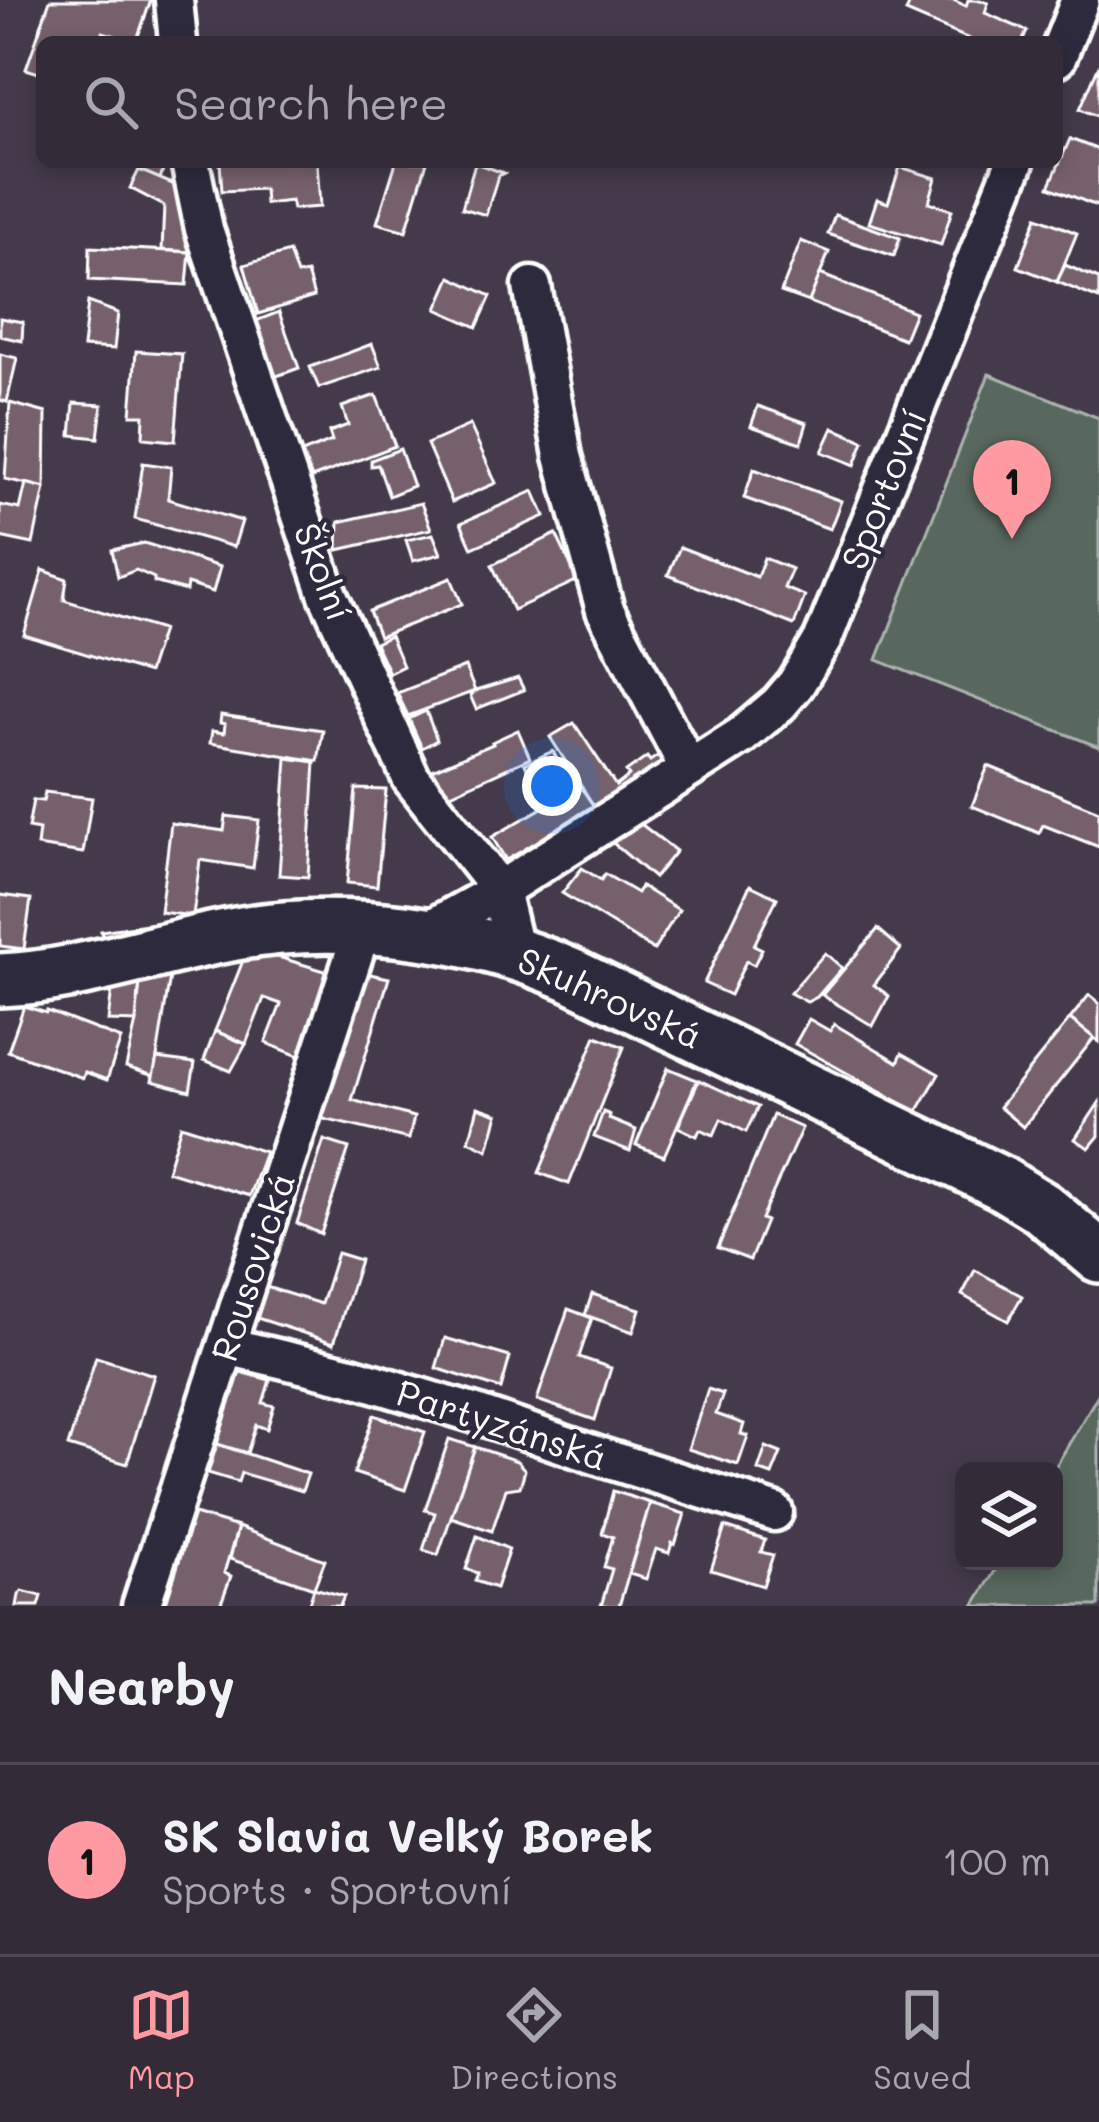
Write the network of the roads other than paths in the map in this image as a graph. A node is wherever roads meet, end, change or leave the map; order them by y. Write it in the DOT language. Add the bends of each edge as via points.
graph roads {
  1 [pos="175,0"];
  2 [pos="1080,0"];
  3 [pos="178,36"];
  4 [pos="1063,43"];
  5 [pos="191,168"];
  6 [pos="1013,168"];
  7 [pos="532,286"];
  8 [pos="689,769"];
  9 [pos="500,890"];
  10 [pos="363,927"];
  11 [pos="419,935"];
  12 [pos="514,953"];
  13 [pos="0,980"];
  14 [pos="1099,1256"];
  15 [pos="227,1346"];
  16 [pos="774,1512"];
  17 [pos="141,1606"];
  1 -- 3 [label="street"];
  2 -- 4 [label="street"];
  5 -- 9 [label="street, Školní" via="204,229 328,595 410,778"];
  6 -- 8 [label="street, Sportovní" via="823,639 779,704"];
  7 -- 8 [label="street" via="563,457 605,610"];
  8 -- 9 [label="street, Sportovní"];
  9 -- 11 [label="street, Sportovní"];
  9 -- 12 [label="street, Školní"];
  10 -- 11 [label="street, Skuhrovská"];
  10 -- 13 [label="street, Skuhrovská" via="269,929"];
  10 -- 15 [label="street, Rousovická"];
  11 -- 12 [label="street, Skuhrovská"];
  12 -- 14 [label="street, Skuhrovská" via="1001,1183"];
  15 -- 16 [label="street, Partyzánská" via="351,1376"];
  15 -- 17 [label="street, Rousovická"];
}
